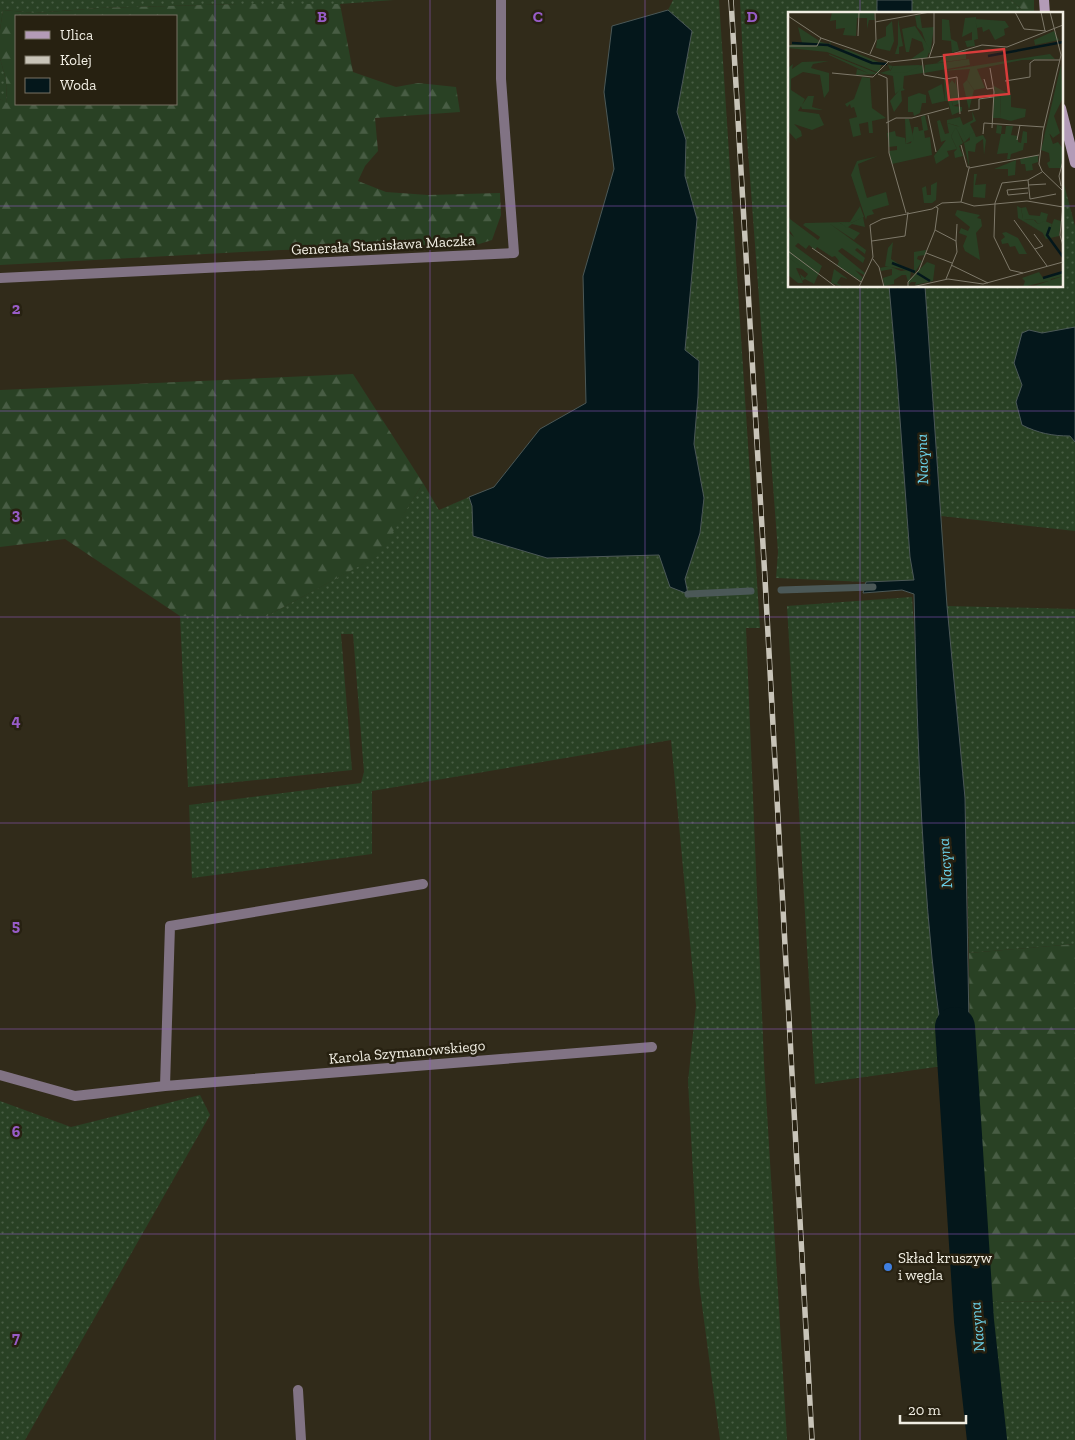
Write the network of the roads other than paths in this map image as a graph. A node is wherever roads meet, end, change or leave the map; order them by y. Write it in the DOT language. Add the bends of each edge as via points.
graph roads {
  1 [pos="500,0"];
  2 [pos="1062,112"];
  3 [pos="1075,163"];
  4 [pos="0,278"];
  5 [pos="423,884"];
  6 [pos="652,1047"];
  7 [pos="0,1075"];
  8 [pos="165,1086"];
  9 [pos="298,1390"];
  10 [pos="301,1440"];
  1 -- 4 [label="street, Generała Stanisława Maczka" via="501,79 514,253"];
  2 -- 3 [label="street"];
  5 -- 8 [label="street" via="170,926"];
  6 -- 8 [label="street, Karola Szymanowskiego"];
  7 -- 8 [label="street, Karola Szymanowskiego" via="75,1096"];
  9 -- 10 [label="street"];
}
